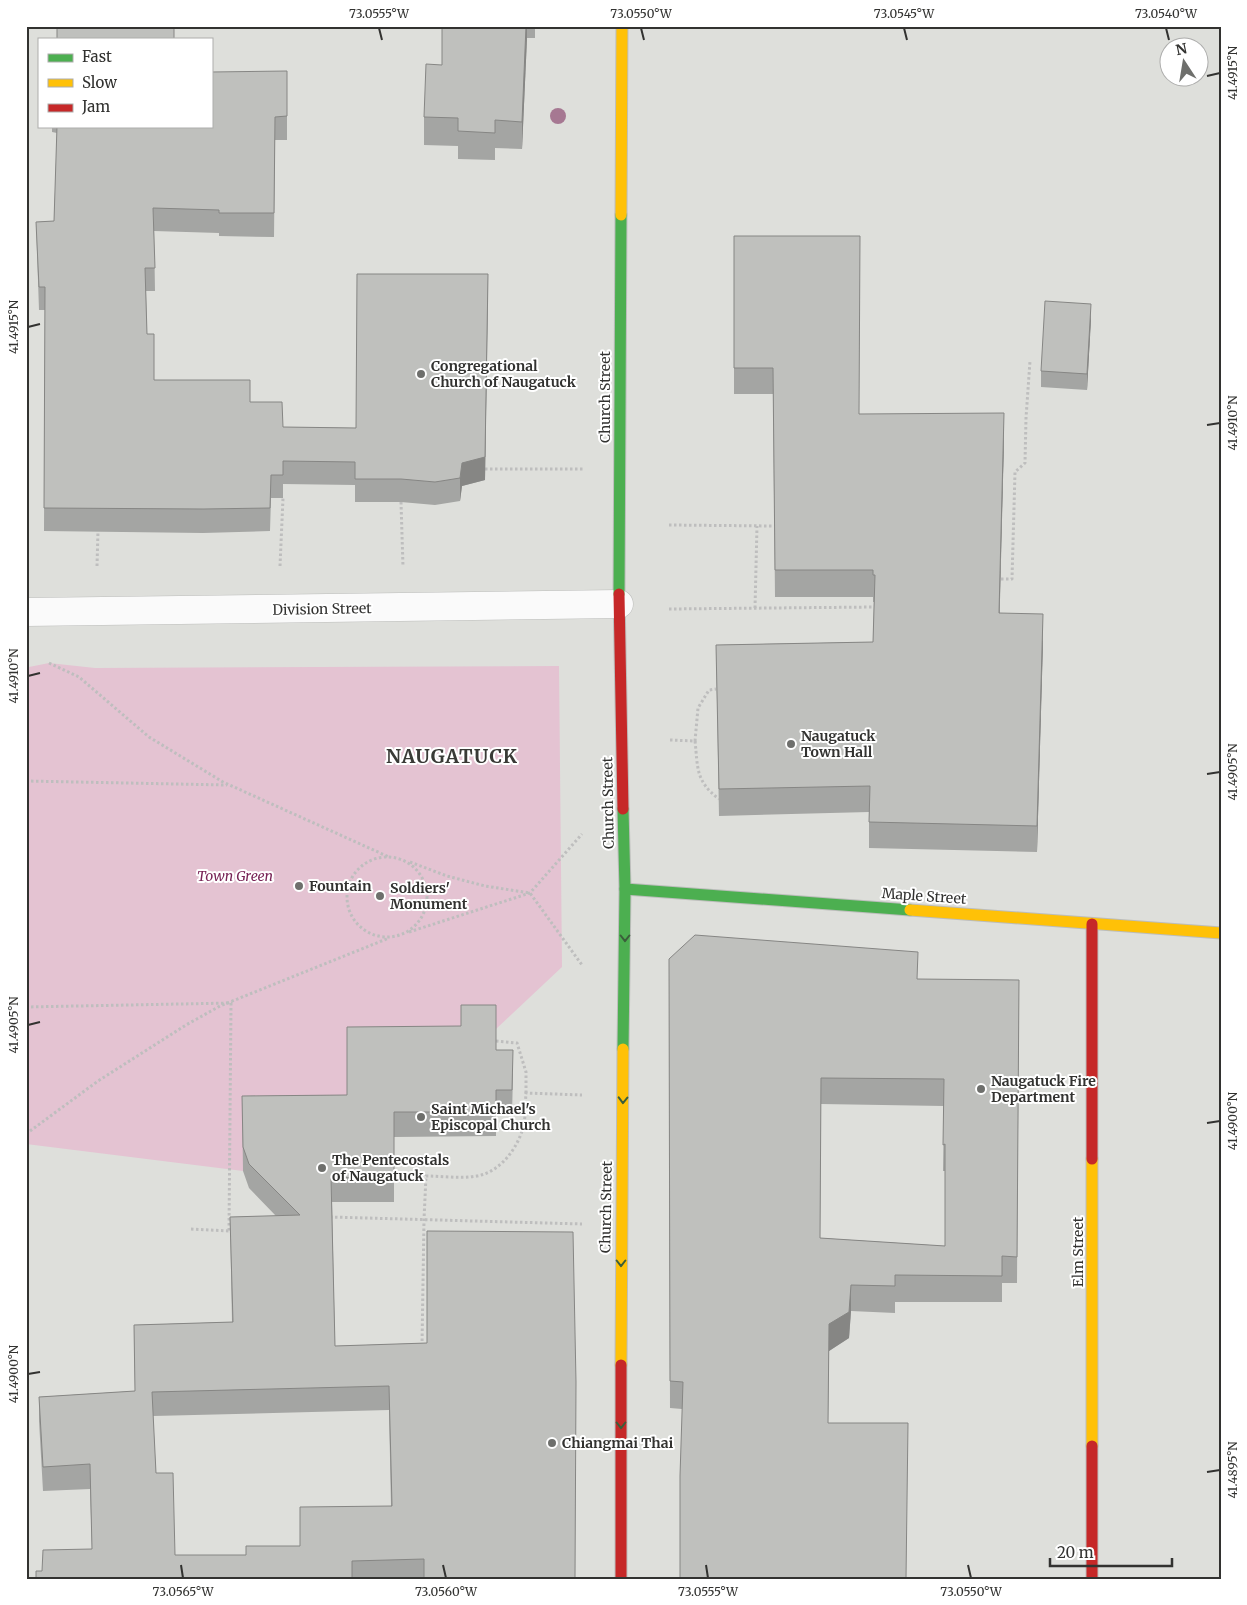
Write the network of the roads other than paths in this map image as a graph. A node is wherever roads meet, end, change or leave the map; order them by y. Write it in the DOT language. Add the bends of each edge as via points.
graph roads {
  1 [pos="622,26"];
  2 [pos="619,604"];
  3 [pos="26,612"];
  4 [pos="625,889"];
  5 [pos="1092,924"];
  6 [pos="1221,933"];
  7 [pos="621,1579"];
  8 [pos="1092,1579"];
  1 -- 2 [label="street, Church Street"];
  2 -- 3 [label="street, Division Street"];
  2 -- 4 [label="street, Church Street"];
  4 -- 5 [label="street, Maple Street"];
  4 -- 7 [label="street, Church Street, one-way"];
  5 -- 6 [label="street, Maple Street"];
  5 -- 8 [label="street, Elm Street"];
}
